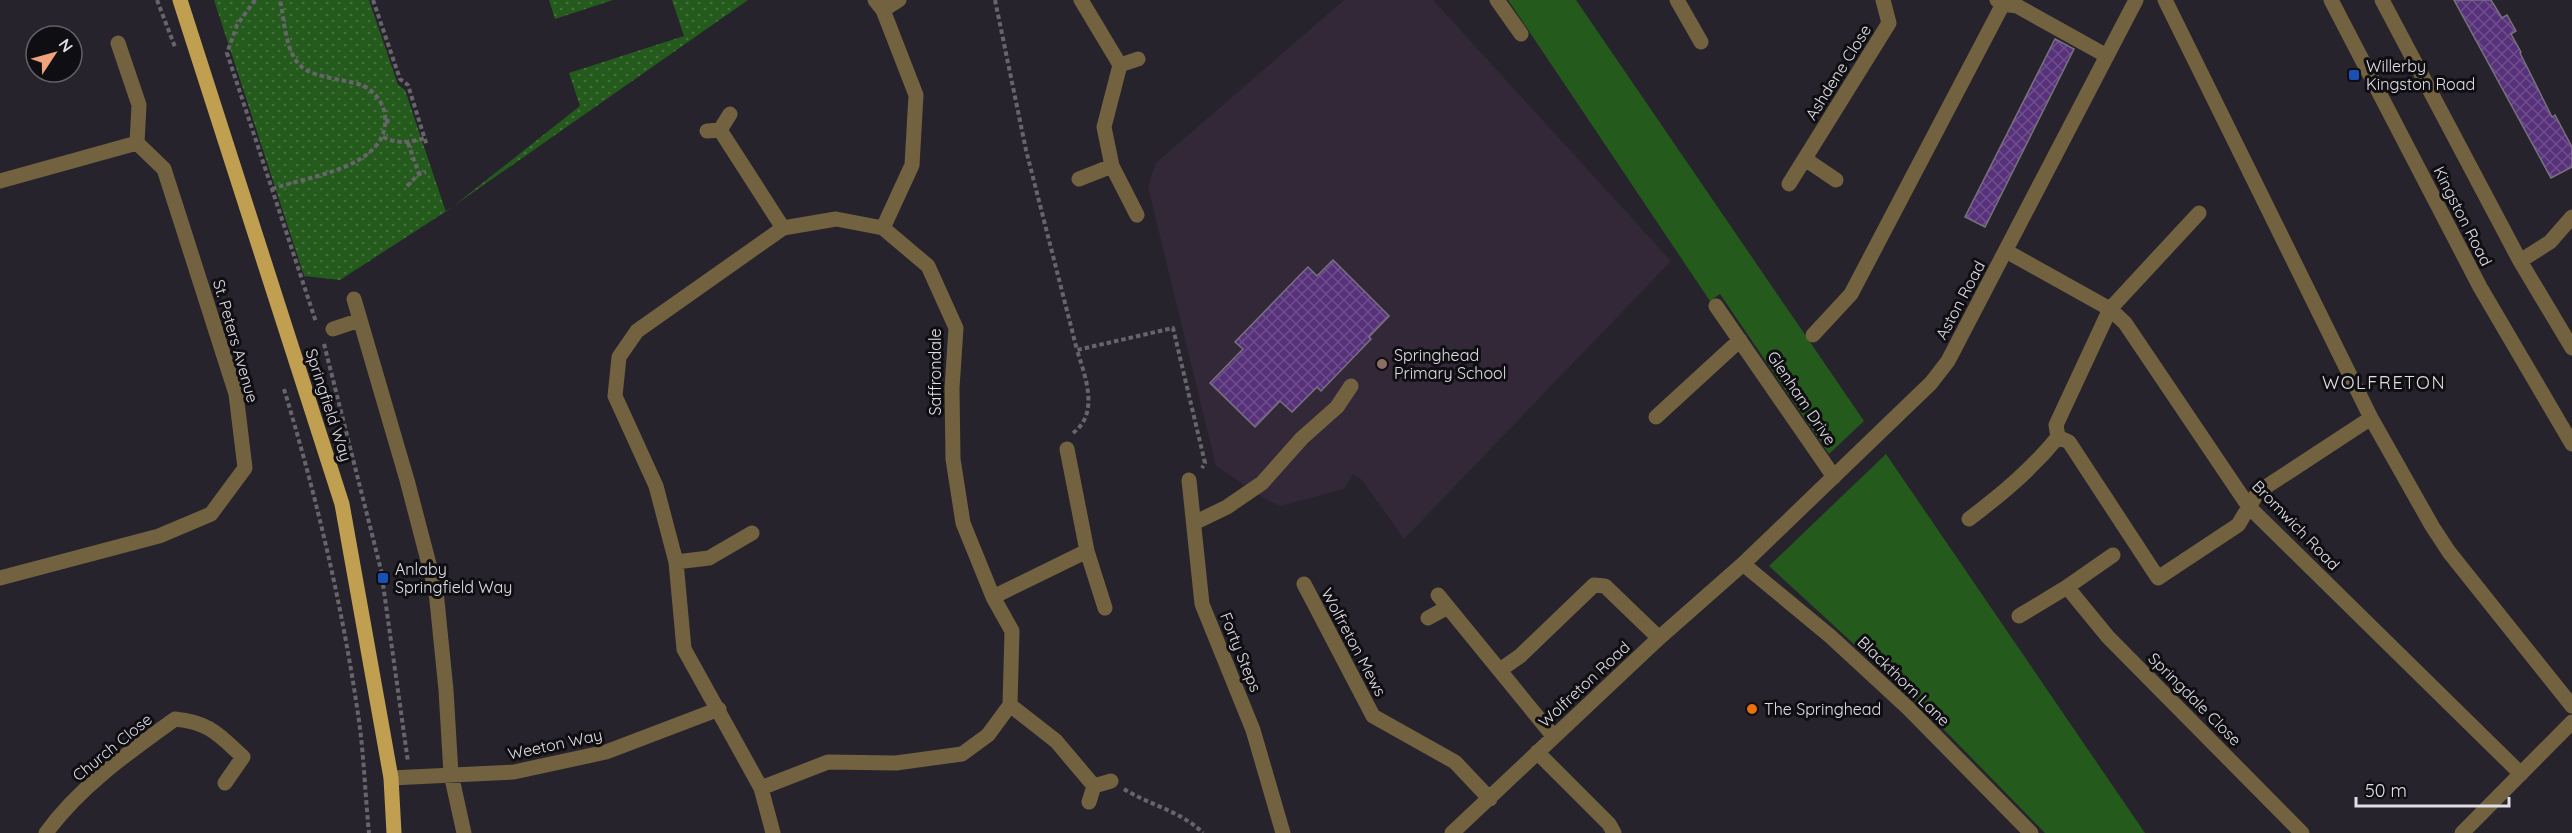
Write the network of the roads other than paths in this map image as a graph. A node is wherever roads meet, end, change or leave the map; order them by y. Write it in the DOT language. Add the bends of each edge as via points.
graph roads {
  1 [pos="180,0"];
  2 [pos="899,0"];
  3 [pos="1081,0"];
  4 [pos="1497,0"];
  5 [pos="1883,0"];
  6 [pos="2136,0"];
  7 [pos="2165,0"];
  8 [pos="2331,0"];
  9 [pos="2382,0"];
  10 [pos="1679,1"];
  11 [pos="2000,2"];
  12 [pos="879,5"];
  13 [pos="1521,34"];
  14 [pos="1701,42"];
  15 [pos="118,43"];
  16 [pos="2108,56"];
  17 [pos="1138,59"];
  18 [pos="1120,65"];
  19 [pos="730,114"];
  20 [pos="137,143"];
  21 [pos="1804,159"];
  22 [pos="1112,166"];
  23 [pos="1079,179"];
  24 [pos="1836,180"];
  25 [pos="0,181"];
  26 [pos="1789,184"];
  27 [pos="2199,213"];
  28 [pos="1137,215"];
  29 [pos="2572,217"];
  30 [pos="783,228"];
  31 [pos="883,228"];
  32 [pos="2006,251"];
  33 [pos="2520,261"];
  34 [pos="354,299"];
  35 [pos="1716,306"];
  36 [pos="2110,309"];
  37 [pos="360,320"];
  38 [pos="333,329"];
  39 [pos="1813,335"];
  40 [pos="1740,340"];
  41 [pos="2572,348"];
  42 [pos="1351,386"];
  43 [pos="1656,417"];
  44 [pos="2371,418"];
  45 [pos="2058,437"];
  46 [pos="2572,444"];
  47 [pos="1067,449"];
  48 [pos="1834,477"];
  49 [pos="1190,485"];
  50 [pos="2249,507"];
  51 [pos="1969,519"];
  52 [pos="1194,523"];
  53 [pos="752,533"];
  54 [pos="1087,550"];
  55 [pos="2113,555"];
  56 [pos="676,562"];
  57 [pos="1743,564"];
  58 [pos="0,578"];
  59 [pos="1304,584"];
  60 [pos="2067,587"];
  61 [pos="1438,595"];
  62 [pos="993,597"];
  63 [pos="1105,608"];
  64 [pos="1448,608"];
  65 [pos="2019,616"];
  66 [pos="1428,618"];
  67 [pos="1659,638"];
  68 [pos="1500,670"];
  69 [pos="1010,705"];
  70 [pos="2572,706"];
  71 [pos="719,709"];
  72 [pos="2572,722"];
  73 [pos="1554,737"];
  74 [pos="1537,752"];
  75 [pos="451,774"];
  76 [pos="2521,774"];
  77 [pos="391,778"];
  78 [pos="1111,781"];
  79 [pos="225,783"];
  80 [pos="1094,786"];
  81 [pos="761,788"];
  82 [pos="1490,799"];
  83 [pos="1089,802"];
  84 [pos="46,833"];
  85 [pos="394,833"];
  86 [pos="464,833"];
  87 [pos="773,833"];
  88 [pos="1283,833"];
  89 [pos="1452,833"];
  90 [pos="1614,833"];
  91 [pos="2031,833"];
  92 [pos="2302,833"];
  93 [pos="2462,833"];
  1 -- 77 [label="main road, Springfield Way" via="342,504"];
  2 -- 12 [label="street"];
  3 -- 18 [label="street"];
  4 -- 13 [label="street"];
  5 -- 21 [label="street, Ashdene Close" via="1889,23"];
  6 -- 16 [label="street, Aston Road"];
  7 -- 44 [label="street"];
  8 -- 46 [label="street, Kingston Road" via="2480,286"];
  9 -- 33 [label="street, Kingston Road"];
  10 -- 14 [label="street"];
  11 -- 16 [label="street" via="2017,6"];
  11 -- 39 [label="street" via="1851,294"];
  12 -- 31 [label="street" via="916,95 912,165"];
  15 -- 20 [label="street" via="139,105"];
  16 -- 32 [label="street, Aston Road"];
  17 -- 18 [label="street"];
  18 -- 22 [label="street" via="1104,127"];
  19 -- 30 [label="street" via="713,130"];
  20 -- 25 [label="street"];
  20 -- 58 [label="street, St. Peters Avenue" via="164,169 236,394 245,468 211,514 159,536"];
  21 -- 24 [label="street"];
  21 -- 26 [label="street, Ashdene Close"];
  22 -- 23 [label="street"];
  22 -- 28 [label="street"];
  27 -- 36 [label="street"];
  29 -- 33 [label="street" via="2550,242"];
  30 -- 31 [label="street, Saffrondale" via="836,219"];
  30 -- 56 [label="street, Saffrondale" via="637,332 619,357 615,396 656,486"];
  31 -- 62 [label="street, Saffrondale" via="928,266 956,328 953,459 963,523"];
  32 -- 36 [label="street, Bromwich Road"];
  32 -- 48 [label="street, Aston Road" via="1948,361 1931,384"];
  33 -- 41 [label="street, Kingston Road"];
  34 -- 37 [label="street"];
  35 -- 40 [label="street, Glenham Drive"];
  36 -- 45 [label="street" via="2056,425"];
  36 -- 50 [label="street, Bromwich Road" via="2125,322"];
  37 -- 38 [label="street, Springfield Way"];
  37 -- 75 [label="street" via="436,591"];
  40 -- 43 [label="street"];
  40 -- 48 [label="street, Glenham Drive"];
  42 -- 52 [label="street" via="1337,407 1302,438 1262,483"];
  44 -- 50 [label="street" via="2258,492"];
  44 -- 70 [label="street" via="2449,552"];
  45 -- 50 [label="street" via="2069,442 2158,578 2238,525"];
  45 -- 51 [label="street" via="2010,487"];
  47 -- 54 [label="street"];
  48 -- 57 [label="street, Aston Road"];
  49 -- 52 [label="street, Forty Steps"];
  50 -- 76 [label="street, Bromwich Road"];
  52 -- 88 [label="street, Forty Steps" via="1202,604 1253,730"];
  53 -- 56 [label="street" via="709,558"];
  54 -- 62 [label="street"];
  54 -- 63 [label="street"];
  55 -- 60 [label="street"];
  56 -- 71 [label="street, Saffrondale" via="684,649"];
  57 -- 67 [label="street, Wolfreton Road"];
  57 -- 91 [label="street, Blackthorn Lane" via="1908,708"];
  59 -- 82 [label="street, Wolfreton Mews" via="1373,716 1455,762"];
  60 -- 65 [label="street"];
  60 -- 92 [label="street, Springdale Close" via="2108,637"];
  61 -- 64 [label="street"];
  62 -- 69 [label="street, Saffrondale" via="1012,631"];
  64 -- 66 [label="street"];
  64 -- 68 [label="street"];
  67 -- 68 [label="street" via="1605,586 1594,585 1524,653"];
  67 -- 73 [label="street, Wolfreton Road"];
  68 -- 73 [label="street"];
  69 -- 80 [label="street" via="1056,741"];
  69 -- 81 [label="street" via="988,735 962,754 896,763 828,762"];
  71 -- 75 [label="street, Weeton Way" via="606,752 514,772"];
  71 -- 81 [label="street, Saffrondale"];
  72 -- 76 [label="street"];
  73 -- 74 [label="street, Wolfreton Road"];
  74 -- 82 [label="street, Wolfreton Road"];
  74 -- 90 [label="street"];
  75 -- 77 [label="street, Weeton Way"];
  75 -- 86 [label="street"];
  76 -- 93 [label="street"];
  77 -- 85 [label="main road, Springfield Way"];
  78 -- 80 [label="street"];
  79 -- 84 [label="street, Church Close" via="243,757 212,728 175,719 117,761"];
  80 -- 83 [label="street"];
  81 -- 87 [label="street, Saffrondale"];
  82 -- 89 [label="street, Wolfreton Road"];
}
